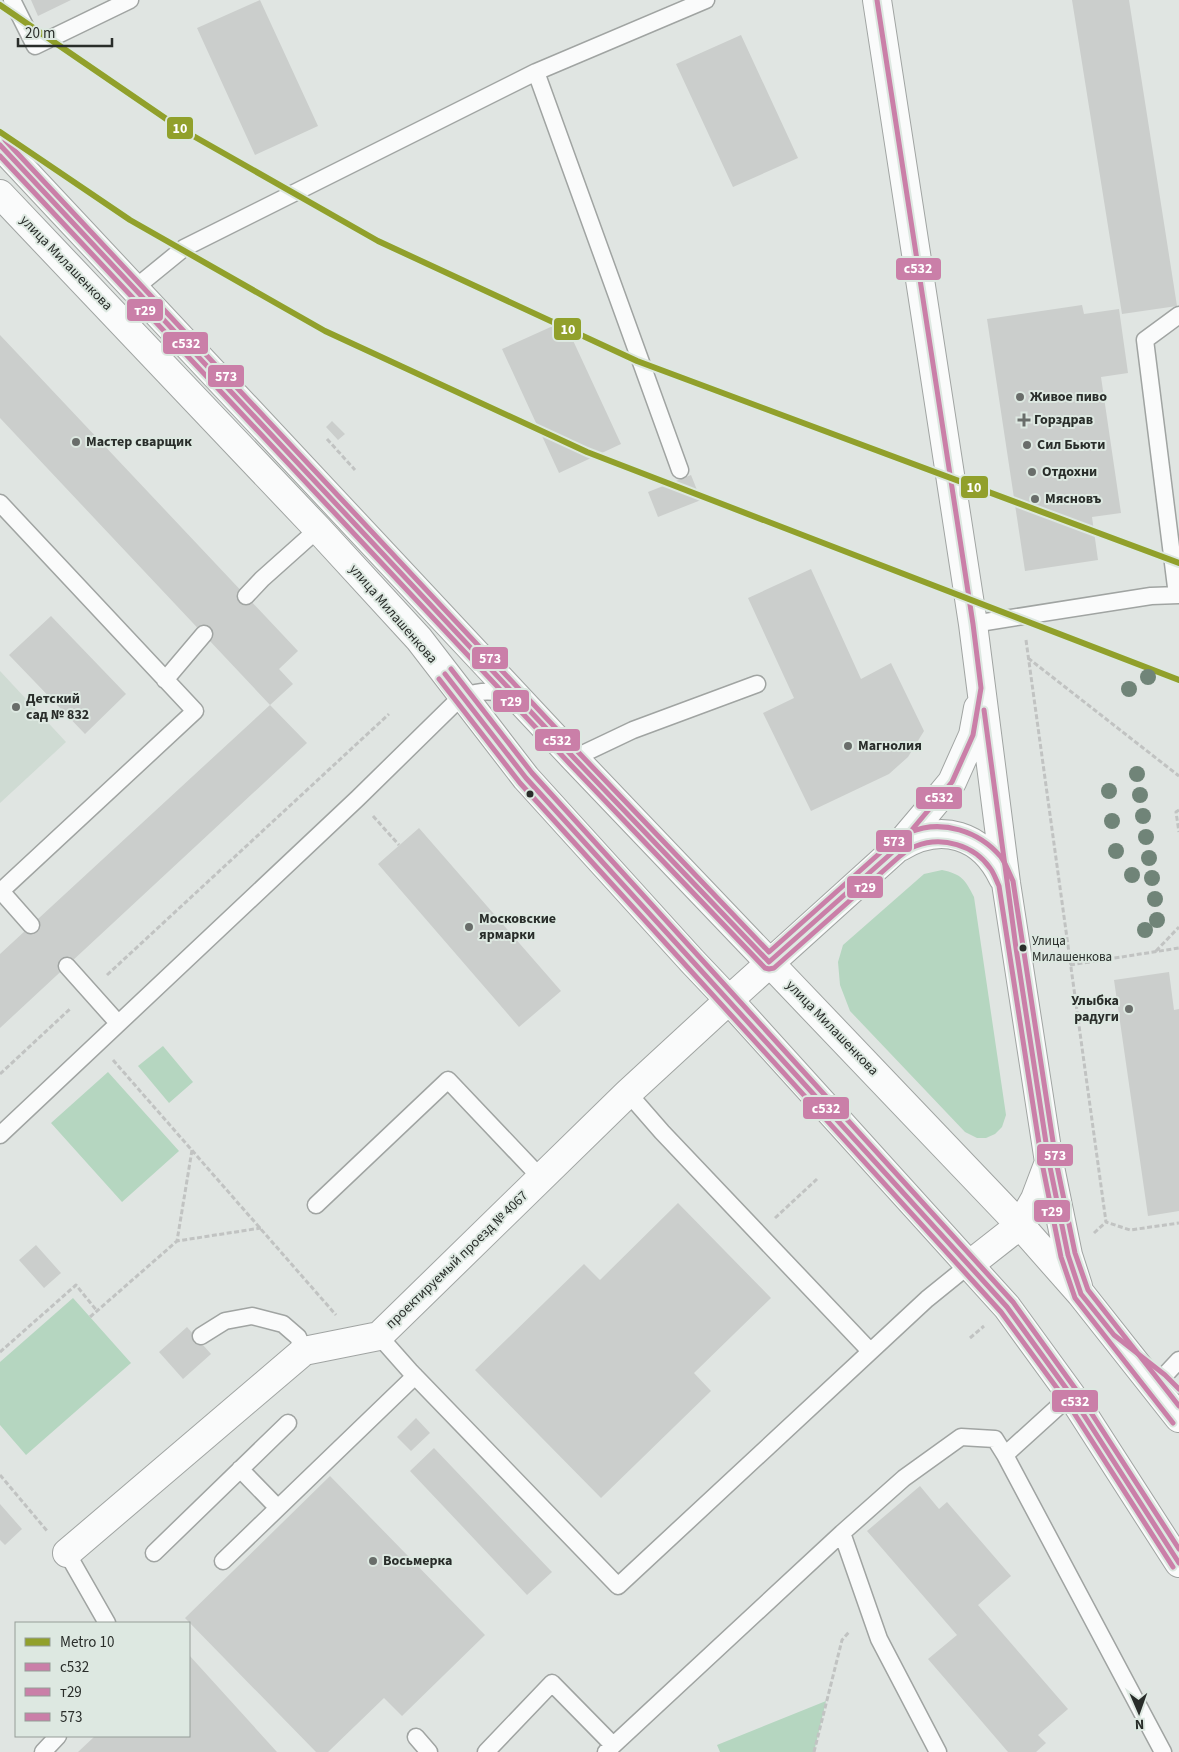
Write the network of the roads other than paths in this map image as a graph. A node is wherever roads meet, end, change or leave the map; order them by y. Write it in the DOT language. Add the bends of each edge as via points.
graph roads {
  1 [pos="12,0"];
  2 [pos="130,0"];
  3 [pos="706,0"];
  4 [pos="877,0"];
  5 [pos="536,72"];
  6 [pos="0,145"];
  7 [pos="0,194"];
  8 [pos="135,288"];
  9 [pos="1179,315"];
  10 [pos="680,470"];
  11 [pos="0,503"];
  12 [pos="318,529"];
  13 [pos="1178,595"];
  14 [pos="246,596"];
  15 [pos="973,624"];
  16 [pos="204,634"];
  17 [pos="165,680"];
  18 [pos="756,684"];
  19 [pos="981,688"];
  20 [pos="462,696"];
  21 [pos="521,701"];
  22 [pos="574,758"];
  23 [pos="895,850"];
  24 [pos="1006,884"];
  25 [pos="1,892"];
  26 [pos="31,925"];
  27 [pos="770,962"];
  28 [pos="67,966"];
  29 [pos="730,1000"];
  30 [pos="118,1022"];
  31 [pos="628,1093"];
  32 [pos="0,1135"];
  33 [pos="1049,1162"];
  34 [pos="541,1178"];
  35 [pos="316,1205"];
  36 [pos="1020,1225"];
  37 [pos="969,1264"];
  38 [pos="1081,1294"];
  39 [pos="1114,1335"];
  40 [pos="201,1336"];
  41 [pos="379,1336"];
  42 [pos="304,1351"];
  43 [pos="870,1351"];
  44 [pos="1174,1374"];
  45 [pos="415,1376"];
  46 [pos="1071,1395"];
  47 [pos="1179,1418"];
  48 [pos="288,1423"];
  49 [pos="1005,1455"];
  50 [pos="240,1469"];
  51 [pos="278,1508"];
  52 [pos="842,1533"];
  53 [pos="67,1553"];
  54 [pos="154,1553"];
  55 [pos="224,1561"];
  56 [pos="1179,1563"];
  57 [pos="107,1622"];
  58 [pos="57,1737"];
  59 [pos="416,1737"];
  60 [pos="610,1748"];
  61 [pos="43,1752"];
  62 [pos="429,1752"];
  63 [pos="486,1752"];
  64 [pos="938,1752"];
  65 [pos="1163,1752"];
  1 -- 2 [label="lane" via="35,46"];
  3 -- 5 [label="lane"];
  4 -- 15 [label="main road"];
  5 -- 8 [label="lane" via="184,248"];
  5 -- 10 [label="lane"];
  6 -- 8 [label="main road, улица Милашенкова"];
  7 -- 12 [label="main road, улица Милашенкова"];
  8 -- 21 [label="main road, улица Милашенкова"];
  9 -- 13 [label="lane" via="1145,340"];
  11 -- 17 [label="lane"];
  12 -- 14 [label="lane"];
  12 -- 20 [label="main road, улица Милашенкова" via="419,639"];
  13 -- 15 [label="lane" via="1151,596"];
  15 -- 19 [label="main road"];
  16 -- 17 [label="lane"];
  17 -- 25 [label="lane" via="195,711"];
  18 -- 22 [label="lane" via="633,730"];
  19 -- 23 [label="main road" via="973,735 952,782"];
  19 -- 24 [label="main road"];
  20 -- 21 [label="lane" via="493,690"];
  20 -- 29 [label="main road, улица Милашенкова" via="526,778"];
  20 -- 30 [label="lane"];
  21 -- 22 [label="main road, улица Милашенкова"];
  22 -- 27 [label="main road, улица Милашенкова"];
  23 -- 24 [label="main road" via="914,838 937,833 959,836 980,847 996,863"];
  23 -- 27 [label="main road, проектируемый проезд № 4067"];
  24 -- 33 [label="main road"];
  25 -- 26 [label="lane"];
  27 -- 29 [label="main road, проектируемый проезд № 4067"];
  27 -- 36 [label="main road, улица Милашенкова"];
  28 -- 30 [label="lane"];
  29 -- 31 [label="main road, проектируемый проезд № 4067"];
  29 -- 37 [label="main road, улица Милашенкова"];
  30 -- 32 [label="lane"];
  31 -- 34 [label="main road, проектируемый проезд № 4067"];
  31 -- 43 [label="lane"];
  33 -- 36 [label="main road" via="1035,1199"];
  33 -- 38 [label="main road" via="1068,1255"];
  34 -- 35 [label="lane" via="448,1080"];
  34 -- 41 [label="main road, проектируемый проезд № 4067"];
  36 -- 37 [label="main road"];
  36 -- 38 [label="main road, улица Милашенкова"];
  37 -- 43 [label="lane"];
  37 -- 46 [label="main road, улица Милашенкова" via="1006,1307"];
  38 -- 39 [label="main road, улица Милашенкова"];
  39 -- 44 [label="main road"];
  39 -- 47 [label="main road, улица Милашенкова"];
  40 -- 42 [label="lane" via="225,1322 252,1316 283,1324 298,1337"];
  41 -- 42 [label="main road, проектируемый проезд № 4067"];
  41 -- 45 [label="lane"];
  42 -- 53 [label="main road, проектируемый проезд № 4067"];
  43 -- 45 [label="lane" via="618,1586"];
  45 -- 51 [label="lane"];
  46 -- 49 [label="lane"];
  46 -- 56 [label="main road, улица Милашенкова"];
  48 -- 50 [label="lane"];
  49 -- 52 [label="lane" via="995,1439 961,1437 904,1478"];
  49 -- 65 [label="lane"];
  50 -- 51 [label="lane"];
  50 -- 54 [label="lane"];
  51 -- 55 [label="lane"];
  52 -- 60 [label="lane"];
  52 -- 64 [label="lane" via="879,1639"];
  53 -- 57 [label="lane"];
  58 -- 61 [label="lane"];
  59 -- 62 [label="lane"];
  60 -- 63 [label="lane" via="552,1683"];
}
